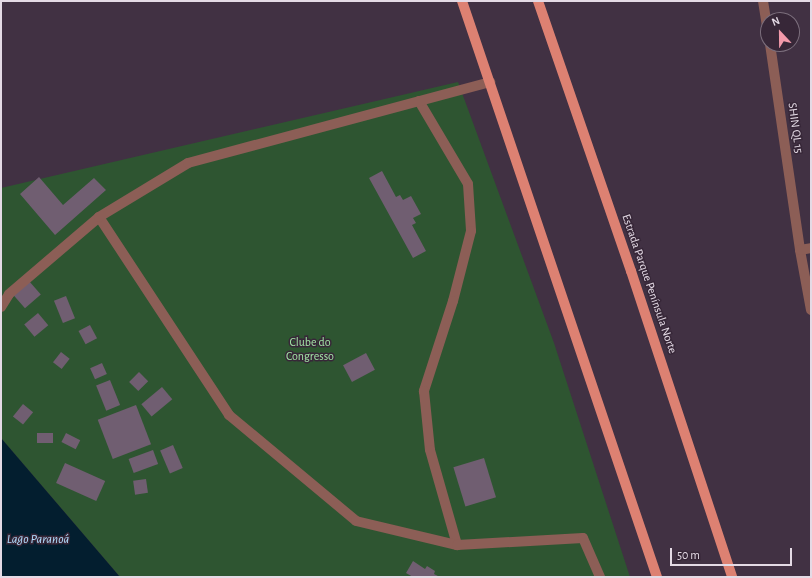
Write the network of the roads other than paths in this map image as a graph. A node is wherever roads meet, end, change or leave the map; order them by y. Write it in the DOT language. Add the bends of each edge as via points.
graph roads {
  1 [pos="462,1"];
  2 [pos="538,1"];
  3 [pos="763,1"];
  4 [pos="765,12"];
  5 [pos="771,52"];
  6 [pos="490,82"];
  7 [pos="420,101"];
  8 [pos="99,217"];
  9 [pos="811,248"];
  10 [pos="800,250"];
  11 [pos="1,307"];
  12 [pos="811,310"];
  13 [pos="457,545"];
  14 [pos="600,577"];
  15 [pos="656,577"];
  16 [pos="732,577"];
  1 -- 6 [label="main road"];
  2 -- 16 [label="main road, Estrada Parque Península Norte"];
  3 -- 4 [label="street"];
  5 -- 10 [label="street, SHIN QL 15"];
  6 -- 7 [label="street"];
  6 -- 15 [label="main road"];
  7 -- 8 [label="street" via="188,163"];
  7 -- 13 [label="street" via="468,184 471,231 453,301 424,391 430,450"];
  8 -- 11 [label="street" via="9,294"];
  8 -- 13 [label="street" via="229,415 356,521"];
  9 -- 10 [label="street"];
  10 -- 12 [label="street, SHIN QL 15"];
  13 -- 14 [label="street" via="583,538"];
}
